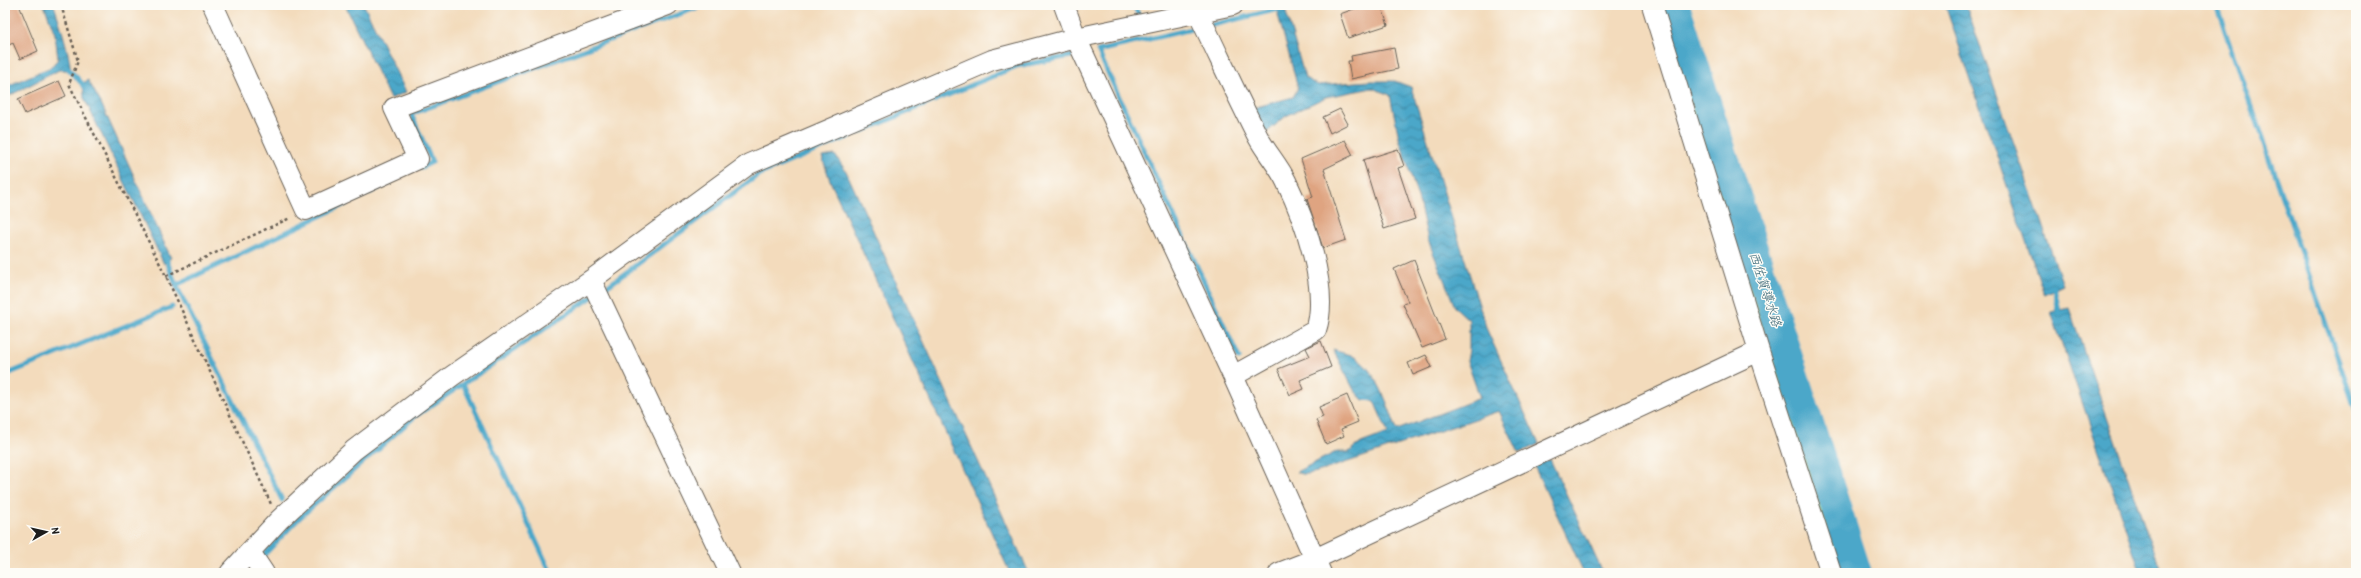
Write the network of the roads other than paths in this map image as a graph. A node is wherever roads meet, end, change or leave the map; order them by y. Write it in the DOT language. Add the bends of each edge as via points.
graph roads {
  1 [pos="213,5"];
  2 [pos="668,5"];
  3 [pos="1064,5"];
  4 [pos="1233,5"];
  5 [pos="1652,5"];
  6 [pos="1198,13"];
  7 [pos="1076,38"];
  8 [pos="591,280"];
  9 [pos="1759,351"];
  10 [pos="1233,376"];
  11 [pos="250,552"];
  12 [pos="1318,566"];
  13 [pos="263,571"];
  14 [pos="230,573"];
  15 [pos="730,573"];
  16 [pos="1279,573"];
  17 [pos="1831,573"];
  1 -- 2 [label="street" via="306,210 418,159 394,108"];
  3 -- 7 [label="street"];
  4 -- 6 [label="street"];
  5 -- 9 [label="street"];
  6 -- 7 [label="street"];
  6 -- 10 [label="street" via="1259,139 1285,180 1304,224 1315,261 1319,298 1320,319 1316,330"];
  7 -- 8 [label="street" via="992,60 749,164"];
  7 -- 10 [label="street"];
  8 -- 11 [label="street" via="452,376 354,450 279,520"];
  8 -- 15 [label="street"];
  9 -- 12 [label="street" via="1526,460"];
  9 -- 17 [label="street"];
  10 -- 12 [label="street"];
  11 -- 13 [label="street"];
  11 -- 14 [label="street"];
  12 -- 16 [label="street"];
}
